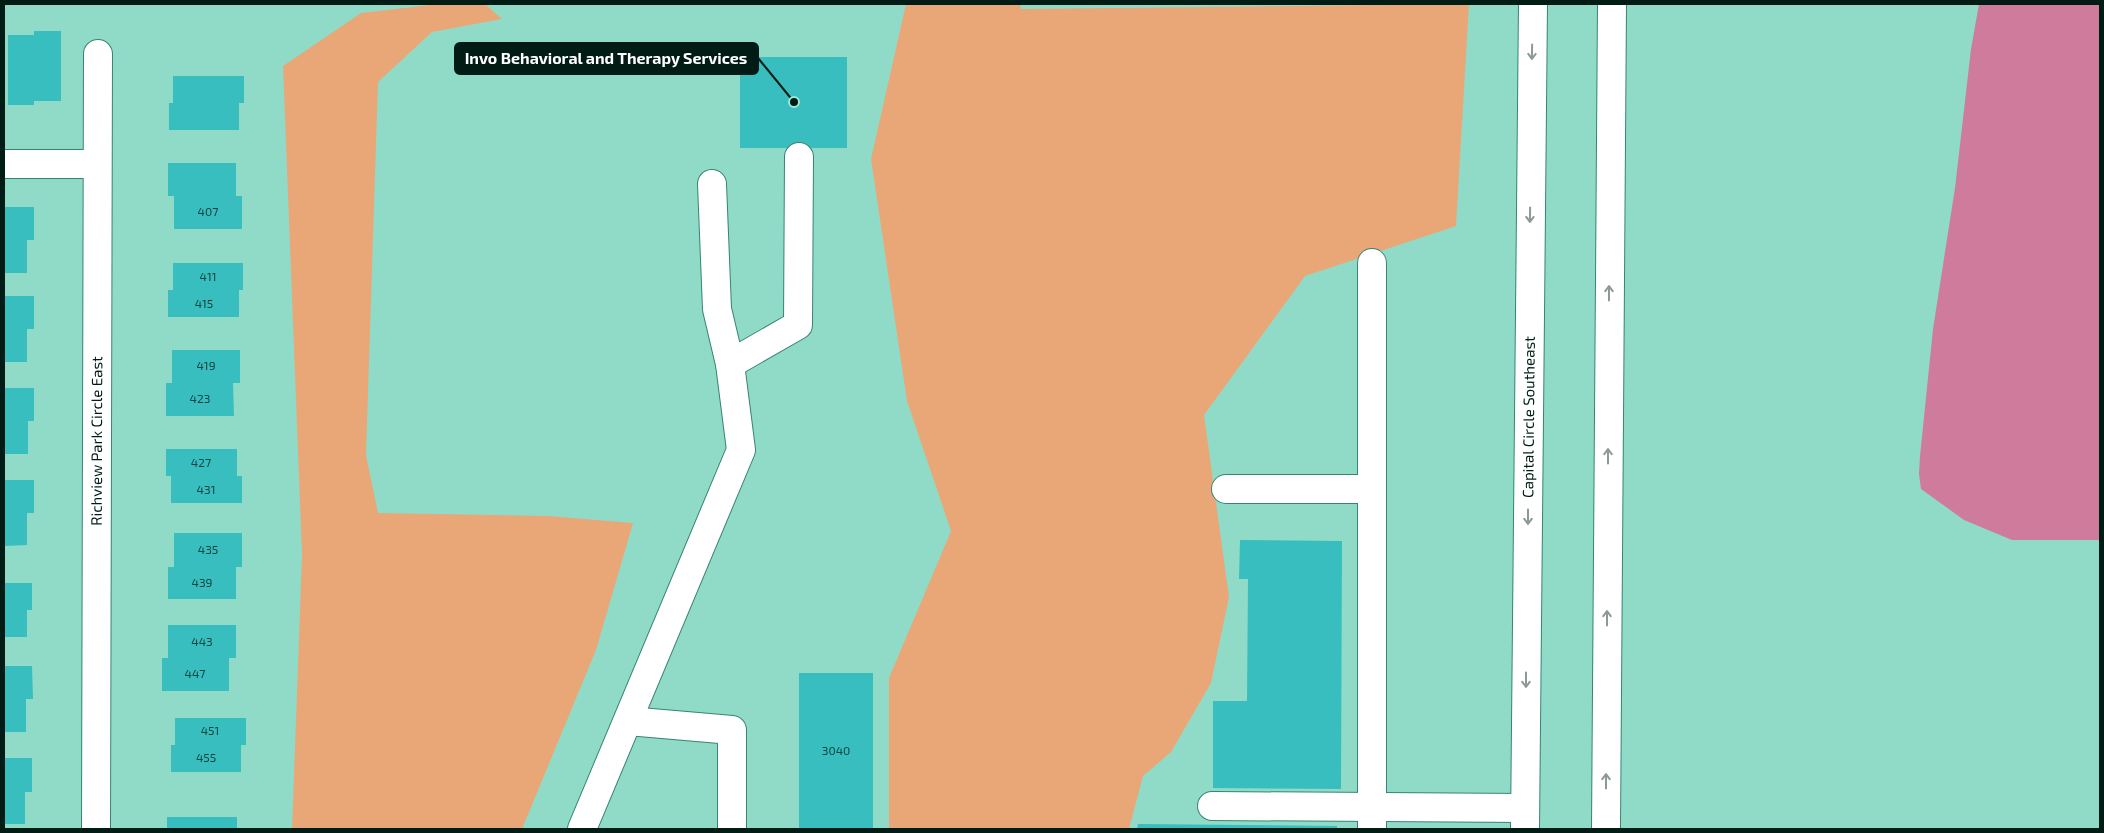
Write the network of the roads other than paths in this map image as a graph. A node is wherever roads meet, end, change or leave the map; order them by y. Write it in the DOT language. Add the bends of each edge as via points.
graph roads {
  1 [pos="1533,4"];
  2 [pos="1612,4"];
  3 [pos="98,54"];
  4 [pos="799,157"];
  5 [pos="4,164"];
  6 [pos="97,164"];
  7 [pos="712,184"];
  8 [pos="1372,263"];
  9 [pos="730,364"];
  10 [pos="1226,489"];
  11 [pos="1372,489"];
  12 [pos="628,721"];
  13 [pos="1212,806"];
  14 [pos="1372,818"];
  15 [pos="1525,819"];
  16 [pos="96,829"];
  17 [pos="582,829"];
  18 [pos="732,829"];
  19 [pos="1606,829"];
  1 -- 15 [label="main road, Capital Circle Southeast, one-way"];
  19 -- 2 [label="main road, one-way"];
  3 -- 6 [label="main road, Richview Park Circle East"];
  4 -- 9 [label="main road" via="798,325"];
  5 -- 6 [label="main road"];
  6 -- 16 [label="main road, Richview Park Circle East"];
  7 -- 9 [label="main road" via="717,309"];
  8 -- 11 [label="main road"];
  9 -- 12 [label="main road" via="740,450"];
  10 -- 11 [label="main road"];
  11 -- 14 [label="main road"];
  12 -- 17 [label="main road"];
  12 -- 18 [label="main road" via="732,730"];
  13 -- 14 [label="main road"];
  14 -- 15 [label="main road"];
}
